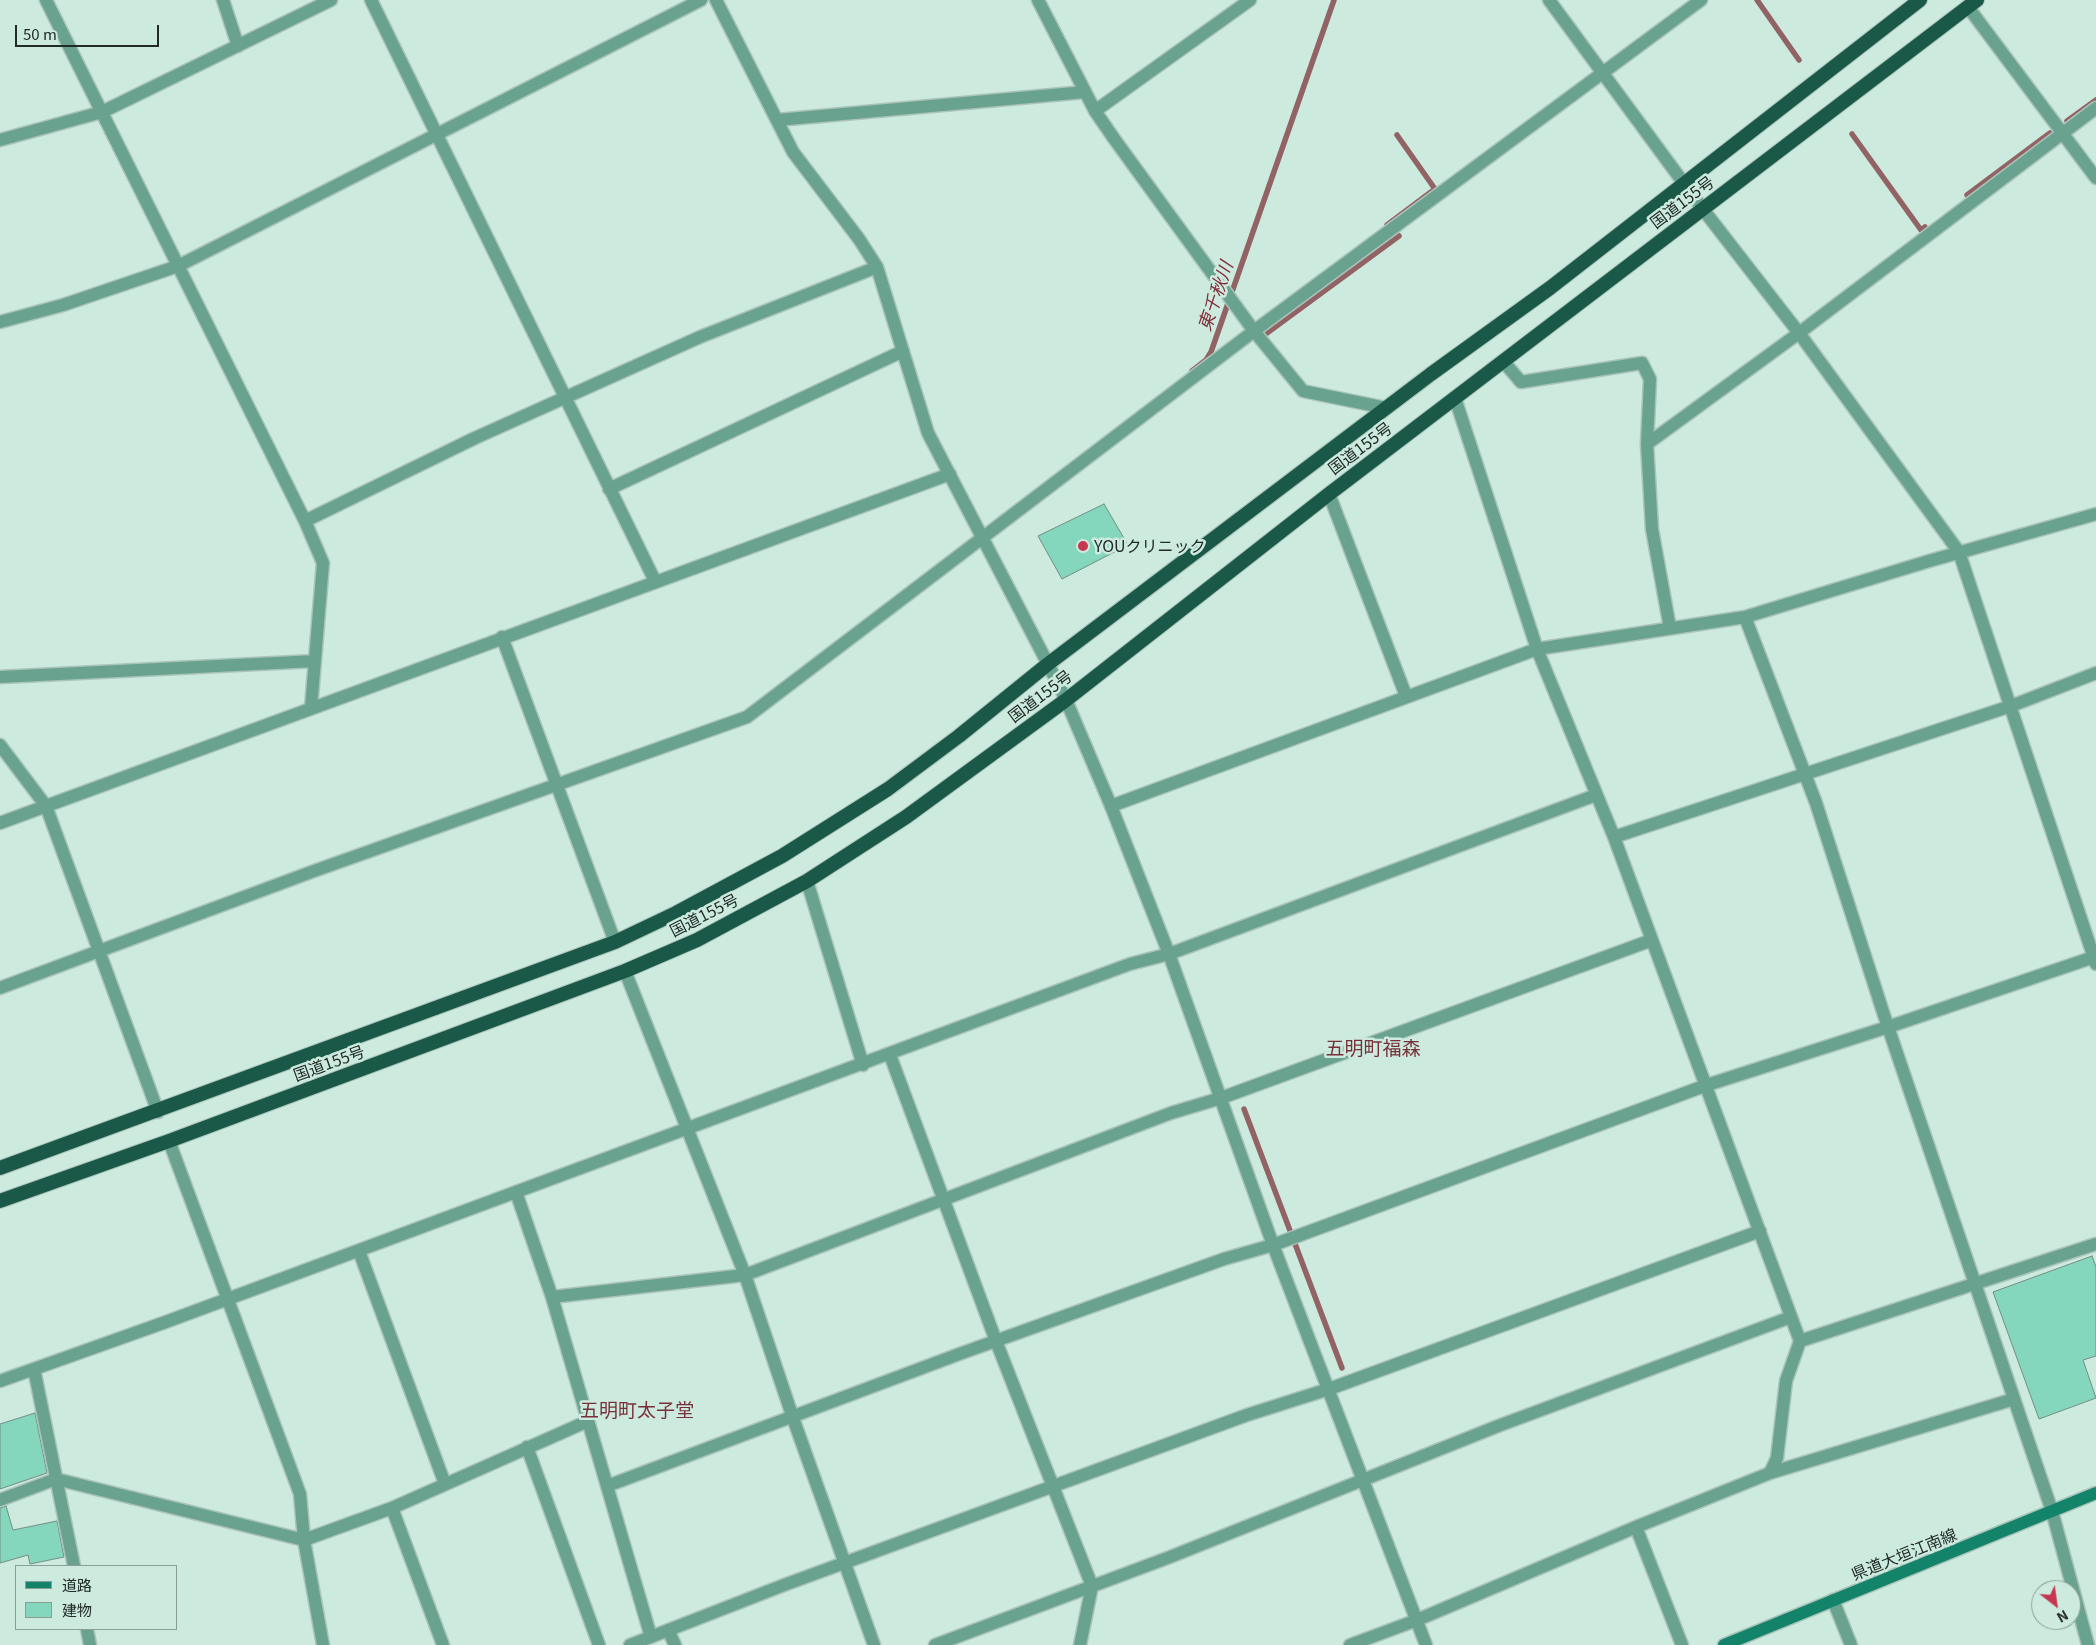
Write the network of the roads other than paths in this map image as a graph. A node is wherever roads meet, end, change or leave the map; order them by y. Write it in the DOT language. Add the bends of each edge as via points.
graph roads {
  1 [pos="46,0"];
  2 [pos="223,0"];
  3 [pos="332,0"];
  4 [pos="371,0"];
  5 [pos="701,0"];
  6 [pos="716,0"];
  7 [pos="1038,0"];
  8 [pos="1250,0"];
  9 [pos="1549,0"];
  10 [pos="1701,0"];
  11 [pos="1920,0"];
  12 [pos="1972,3"];
  13 [pos="238,46"];
  14 [pos="1601,73"];
  15 [pos="1085,92"];
  16 [pos="2096,108"];
  17 [pos="1095,111"];
  18 [pos="102,112"];
  19 [pos="777,120"];
  20 [pos="435,133"];
  21 [pos="2063,133"];
  22 [pos="0,140"];
  23 [pos="2096,178"];
  24 [pos="1683,183"];
  25 [pos="1702,208"];
  26 [pos="178,266"];
  27 [pos="877,267"];
  28 [pos="0,322"];
  29 [pos="1254,331"];
  30 [pos="1799,333"];
  31 [pos="903,350"];
  32 [pos="1504,361"];
  33 [pos="564,398"];
  34 [pos="1455,398"];
  35 [pos="1386,408"];
  36 [pos="1647,444"];
  37 [pos="950,474"];
  38 [pos="609,489"];
  39 [pos="1329,494"];
  40 [pos="2096,514"];
  41 [pos="305,521"];
  42 [pos="983,537"];
  43 [pos="1959,552"];
  44 [pos="655,581"];
  45 [pos="1745,617"];
  46 [pos="1670,628"];
  47 [pos="502,637"];
  48 [pos="1537,649"];
  49 [pos="315,661"];
  50 [pos="1048,664"];
  51 [pos="2096,673"];
  52 [pos="0,677"];
  53 [pos="1406,696"];
  54 [pos="1066,700"];
  55 [pos="2011,706"];
  56 [pos="312,708"];
  57 [pos="0,745"];
  58 [pos="1804,773"];
  59 [pos="556,785"];
  60 [pos="1596,795"];
  61 [pos="46,806"];
  62 [pos="1111,806"];
  63 [pos="0,823"];
  64 [pos="1614,837"];
  65 [pos="807,881"];
  66 [pos="1652,940"];
  67 [pos="616,942"];
  68 [pos="98,951"];
  69 [pos="1169,954"];
  70 [pos="2095,960"];
  71 [pos="625,971"];
  72 [pos="0,988"];
  73 [pos="1888,1027"];
  74 [pos="890,1055"];
  75 [pos="863,1065"];
  76 [pos="1707,1085"];
  77 [pos="1221,1098"];
  78 [pos="158,1112"];
  79 [pos="689,1129"];
  80 [pos="169,1141"];
  81 [pos="0,1168"];
  82 [pos="516,1192"];
  83 [pos="943,1200"];
  84 [pos="0,1201"];
  85 [pos="1760,1231"];
  86 [pos="2096,1244"];
  87 [pos="1273,1245"];
  88 [pos="359,1251"];
  89 [pos="745,1275"];
  90 [pos="1976,1284"];
  91 [pos="552,1297"];
  92 [pos="227,1300"];
  93 [pos="1791,1317"];
  94 [pos="996,1341"];
  95 [pos="1800,1341"];
  96 [pos="34,1368"];
  97 [pos="0,1381"];
  98 [pos="1329,1389"];
  99 [pos="2014,1399"];
  100 [pos="793,1418"];
  101 [pos="588,1421"];
  102 [pos="527,1447"];
  103 [pos="1770,1473"];
  104 [pos="56,1479"];
  105 [pos="1361,1479"];
  106 [pos="445,1484"];
  107 [pos="607,1486"];
  108 [pos="1052,1488"];
  109 [pos="2096,1493"];
  110 [pos="0,1500"];
  111 [pos="392,1508"];
  112 [pos="2052,1511"];
  113 [pos="1636,1527"];
  114 [pos="304,1540"];
  115 [pos="845,1563"];
  116 [pos="74,1565"];
  117 [pos="1092,1586"];
  118 [pos="1833,1600"];
  119 [pos="1417,1620"];
  120 [pos="87,1630"];
  121 [pos="668,1630"];
  122 [pos="651,1637"];
  123 [pos="90,1645"];
  124 [pos="323,1645"];
  125 [pos="443,1645"];
  126 [pos="599,1645"];
  127 [pos="630,1645"];
  128 [pos="675,1645"];
  129 [pos="874,1645"];
  130 [pos="935,1645"];
  131 [pos="1080,1645"];
  132 [pos="1350,1645"];
  133 [pos="1426,1645"];
  134 [pos="1682,1645"];
  135 [pos="1724,1645"];
  136 [pos="1851,1645"];
  137 [pos="2088,1645"];
  1 -- 18 [label="street"];
  2 -- 13 [label="street"];
  3 -- 13 [label="street"];
  4 -- 20 [label="street"];
  5 -- 20 [label="street"];
  6 -- 19 [label="street"];
  7 -- 15 [label="street"];
  8 -- 17 [label="street"];
  9 -- 14 [label="street"];
  10 -- 14 [label="street"];
  11 -- 24 [label="highway, 国道155号"];
  12 -- 21 [label="street"];
  12 -- 25 [label="highway, 国道155号"];
  13 -- 18 [label="street"];
  14 -- 24 [label="street"];
  14 -- 29 [label="street"];
  15 -- 17 [label="street"];
  15 -- 19 [label="street"];
  16 -- 21 [label="street"];
  17 -- 29 [label="street"];
  18 -- 22 [label="street"];
  18 -- 26 [label="street"];
  19 -- 27 [label="street" via="793,152"];
  20 -- 26 [label="street"];
  20 -- 33 [label="street"];
  21 -- 23 [label="street"];
  21 -- 30 [label="street"];
  24 -- 25 [label="street"];
  24 -- 35 [label="highway, 国道155号" via="1550,288"];
  25 -- 30 [label="street"];
  25 -- 32 [label="highway, 国道155号"];
  26 -- 28 [label="street" via="63,305"];
  26 -- 41 [label="street"];
  27 -- 31 [label="street"];
  27 -- 33 [label="street" via="700,337"];
  29 -- 35 [label="street" via="1303,391"];
  29 -- 42 [label="street"];
  30 -- 36 [label="street"];
  30 -- 43 [label="street"];
  31 -- 37 [label="street" via="928,433"];
  31 -- 38 [label="street"];
  32 -- 34 [label="highway, 国道155号"];
  32 -- 36 [label="street" via="1521,382 1642,363 1650,379"];
  33 -- 38 [label="street"];
  33 -- 41 [label="street"];
  34 -- 39 [label="highway, 国道155号"];
  34 -- 48 [label="street"];
  35 -- 50 [label="highway, 国道155号"];
  36 -- 46 [label="street" via="1652,529"];
  37 -- 42 [label="street"];
  37 -- 44 [label="street"];
  38 -- 44 [label="street"];
  39 -- 53 [label="street"];
  39 -- 54 [label="highway, 国道155号"];
  40 -- 43 [label="street"];
  41 -- 49 [label="street" via="323,563"];
  42 -- 50 [label="street"];
  42 -- 59 [label="street" via="747,717"];
  43 -- 45 [label="street"];
  43 -- 55 [label="street"];
  44 -- 47 [label="street"];
  45 -- 46 [label="street"];
  45 -- 58 [label="street"];
  46 -- 48 [label="street"];
  47 -- 56 [label="street"];
  47 -- 59 [label="street"];
  48 -- 53 [label="street"];
  48 -- 60 [label="street"];
  49 -- 52 [label="street"];
  49 -- 56 [label="street"];
  50 -- 54 [label="street"];
  50 -- 67 [label="highway, 国道155号" via="888,789 782,856 676,914"];
  51 -- 55 [label="street"];
  53 -- 62 [label="street"];
  54 -- 62 [label="street"];
  54 -- 65 [label="highway, 国道155号" via="906,817"];
  55 -- 58 [label="street"];
  55 -- 70 [label="street"];
  56 -- 61 [label="street"];
  57 -- 61 [label="street"];
  58 -- 64 [label="street"];
  58 -- 73 [label="street"];
  59 -- 67 [label="street"];
  59 -- 68 [label="street"];
  60 -- 64 [label="street"];
  60 -- 69 [label="street"];
  61 -- 63 [label="street"];
  61 -- 68 [label="street"];
  62 -- 69 [label="street"];
  64 -- 66 [label="street"];
  65 -- 71 [label="highway, 国道155号" via="696,940"];
  65 -- 75 [label="street"];
  66 -- 76 [label="street"];
  66 -- 77 [label="street"];
  67 -- 78 [label="highway, 国道155号"];
  68 -- 72 [label="street"];
  68 -- 78 [label="street"];
  69 -- 74 [label="street" via="1130,964"];
  69 -- 77 [label="street"];
  70 -- 73 [label="street"];
  71 -- 79 [label="street"];
  71 -- 80 [label="highway, 国道155号"];
  73 -- 76 [label="street"];
  73 -- 90 [label="street"];
  74 -- 75 [label="street"];
  74 -- 83 [label="street"];
  75 -- 79 [label="street"];
  76 -- 85 [label="street"];
  76 -- 87 [label="street"];
  77 -- 83 [label="street" via="1171,1113"];
  77 -- 87 [label="street"];
  78 -- 81 [label="highway, 国道155号"];
  79 -- 82 [label="street"];
  79 -- 89 [label="street"];
  80 -- 84 [label="highway, 国道155号"];
  80 -- 92 [label="street"];
  82 -- 88 [label="street"];
  82 -- 91 [label="street"];
  83 -- 89 [label="street"];
  83 -- 94 [label="street"];
  85 -- 93 [label="street"];
  85 -- 98 [label="street"];
  86 -- 90 [label="street"];
  87 -- 94 [label="street" via="1224,1259"];
  87 -- 98 [label="street"];
  88 -- 92 [label="street"];
  88 -- 106 [label="street"];
  89 -- 91 [label="street"];
  89 -- 100 [label="street"];
  90 -- 95 [label="street"];
  90 -- 99 [label="street"];
  91 -- 101 [label="street"];
  92 -- 96 [label="street"];
  92 -- 114 [label="street" via="300,1494"];
  93 -- 95 [label="street"];
  93 -- 105 [label="street"];
  94 -- 100 [label="street"];
  94 -- 108 [label="street"];
  95 -- 103 [label="street" via="1786,1381 1777,1458"];
  96 -- 97 [label="street"];
  96 -- 104 [label="street"];
  98 -- 105 [label="street"];
  98 -- 108 [label="street" via="1247,1415"];
  99 -- 103 [label="street"];
  99 -- 112 [label="street"];
  100 -- 107 [label="street"];
  100 -- 115 [label="street"];
  101 -- 102 [label="street"];
  101 -- 107 [label="street"];
  102 -- 106 [label="street"];
  102 -- 126 [label="street"];
  103 -- 113 [label="street"];
  104 -- 110 [label="street"];
  104 -- 114 [label="street"];
  104 -- 116 [label="street"];
  105 -- 117 [label="street"];
  105 -- 119 [label="street"];
  106 -- 111 [label="street"];
  107 -- 122 [label="street"];
  108 -- 115 [label="street"];
  108 -- 117 [label="street"];
  109 -- 112 [label="main road, 県道大垣江南線"];
  111 -- 114 [label="street"];
  111 -- 125 [label="street"];
  112 -- 118 [label="main road, 県道大垣江南線"];
  112 -- 137 [label="street"];
  113 -- 119 [label="street"];
  113 -- 134 [label="street"];
  114 -- 124 [label="street"];
  115 -- 121 [label="street"];
  115 -- 129 [label="street"];
  117 -- 130 [label="street"];
  117 -- 131 [label="street"];
  118 -- 135 [label="main road, 県道大垣江南線"];
  118 -- 136 [label="street"];
  119 -- 132 [label="street"];
  119 -- 133 [label="street"];
  120 -- 123 [label="street"];
  121 -- 122 [label="street"];
  121 -- 128 [label="street"];
  122 -- 127 [label="street"];
}
